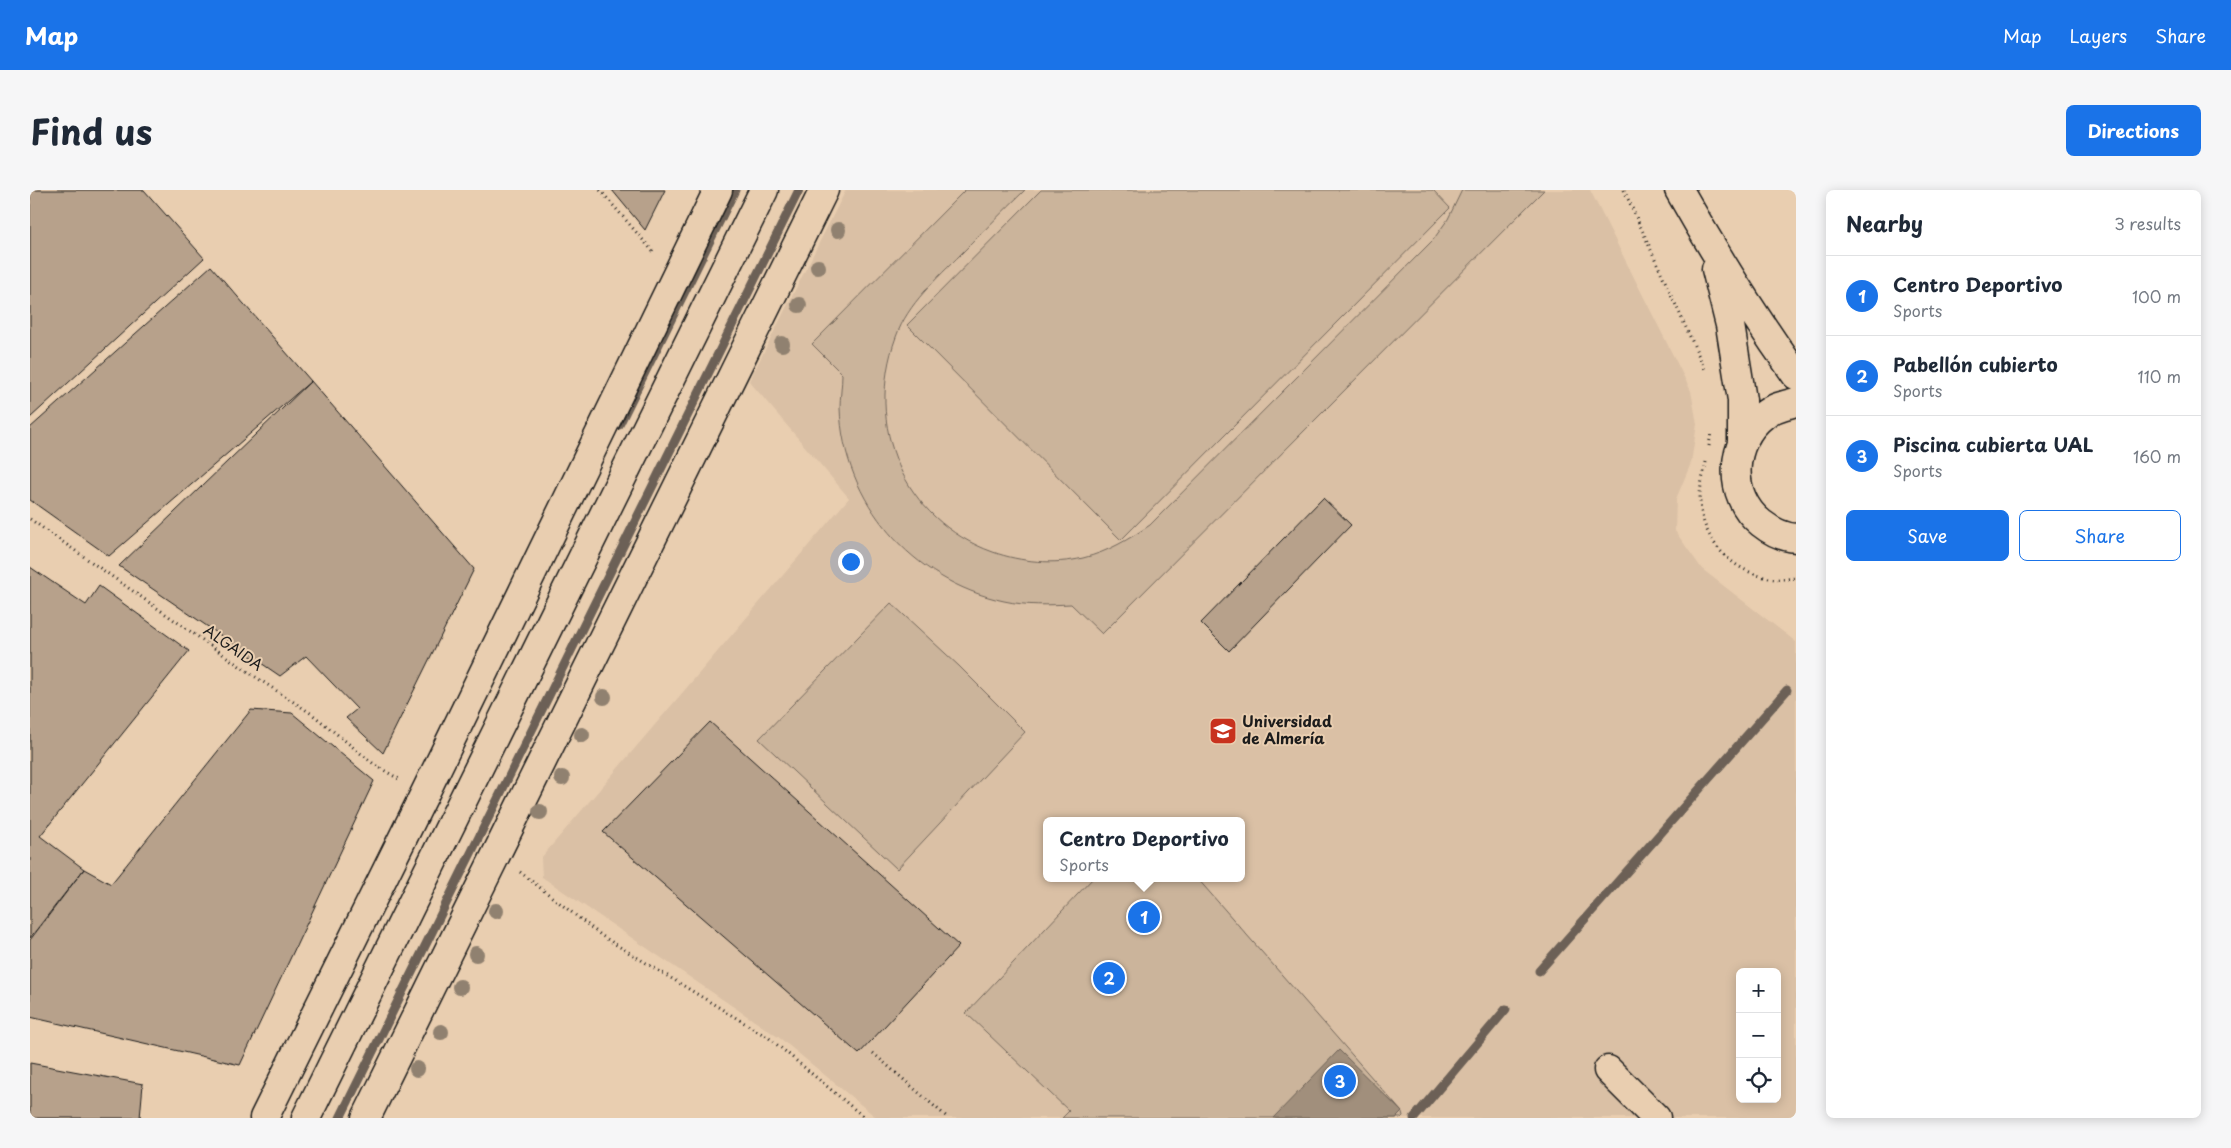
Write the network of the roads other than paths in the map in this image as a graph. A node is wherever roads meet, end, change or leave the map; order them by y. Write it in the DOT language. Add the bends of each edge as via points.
graph roads {
  1 [pos="718,190"];
  2 [pos="764,190"];
  3 [pos="824,190"];
  4 [pos="1680,190"];
  5 [pos="1709,243"];
  6 [pos="1796,375"];
  7 [pos="1796,402"];
  8 [pos="1742,441"];
  9 [pos="1796,538"];
  10 [pos="1608,1070"];
  11 [pos="264,1118"];
  12 [pos="306,1118"];
  13 [pos="366,1118"];
  14 [pos="1656,1118"];
  1 -- 11 [label="main road"];
  2 -- 12 [label="main road"];
  3 -- 13 [label="main road"];
  4 -- 5 [label="main road"];
  5 -- 6 [label="main road"];
  5 -- 8 [label="main road" via="1730,325 1742,400"];
  7 -- 8 [label="main road" via="1765,414"];
  8 -- 9 [label="main road" via="1736,463 1744,504 1771,531"];
  10 -- 14 [label="main road"];
}
